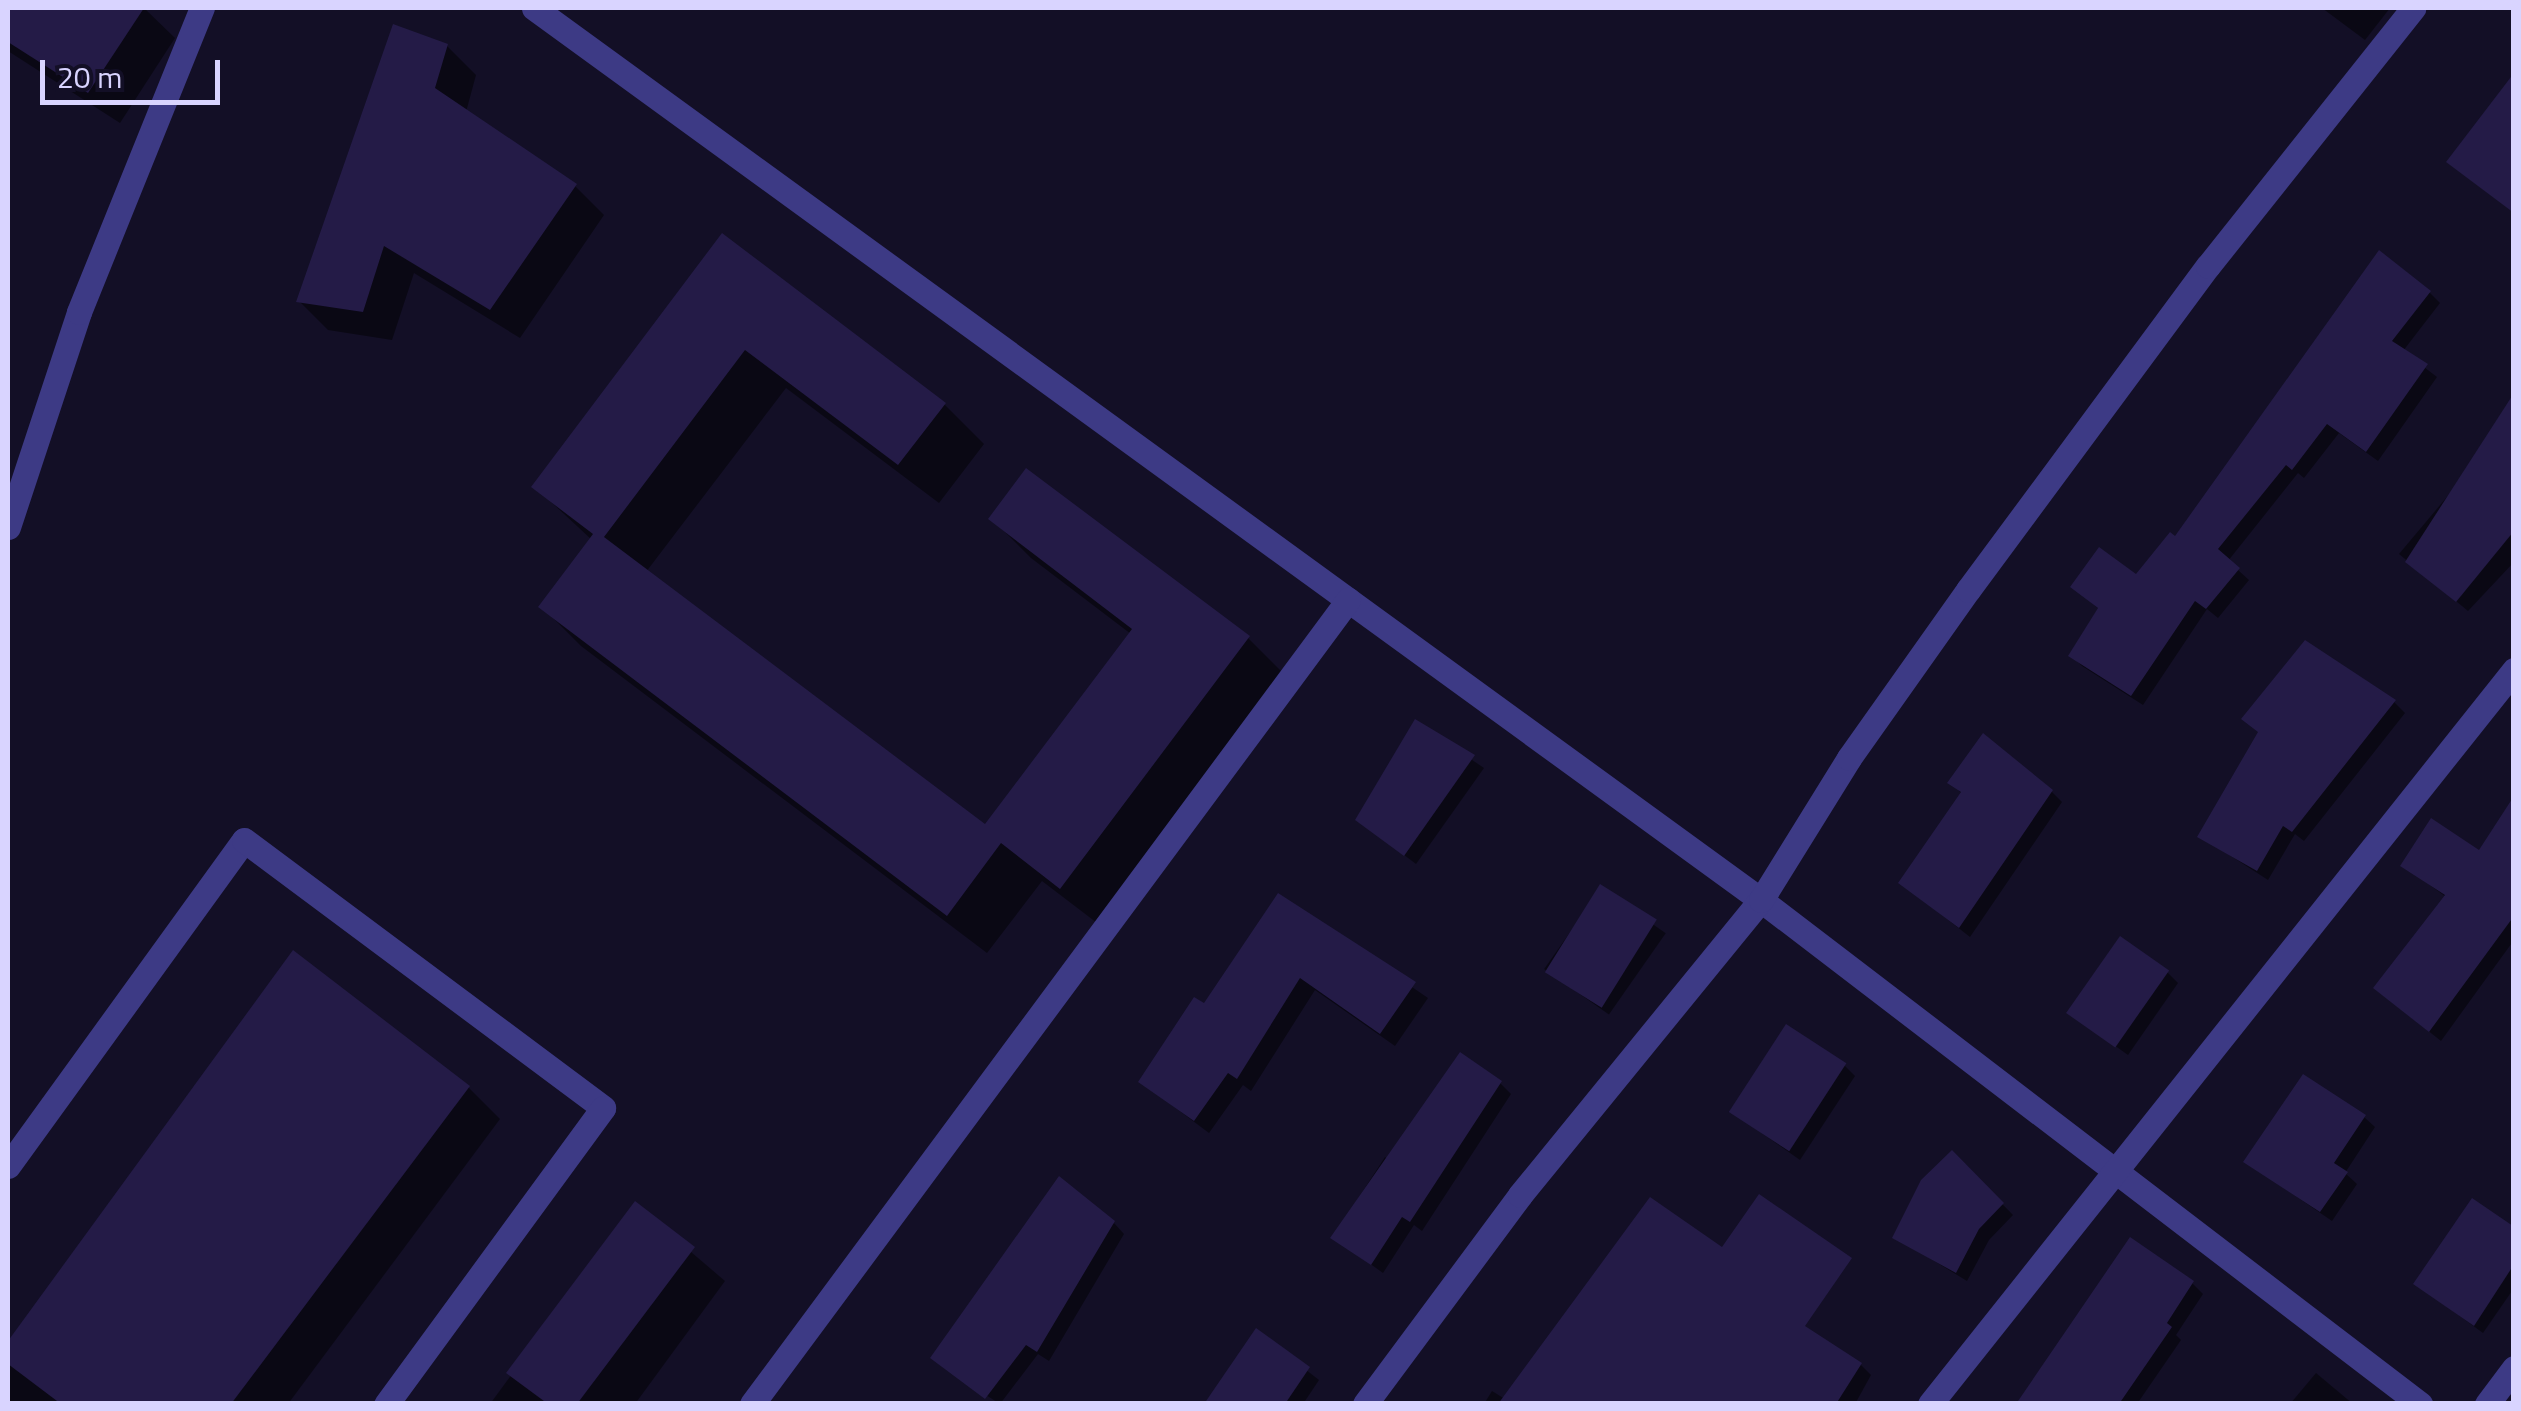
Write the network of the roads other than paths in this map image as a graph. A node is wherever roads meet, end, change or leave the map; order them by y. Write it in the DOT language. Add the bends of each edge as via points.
graph roads {
  1 [pos="202,8"];
  2 [pos="534,8"];
  3 [pos="2414,8"];
  4 [pos="8,527"];
  5 [pos="1348,600"];
  6 [pos="2514,670"];
  7 [pos="1762,900"];
  8 [pos="8,1166"];
  9 [pos="2112,1172"];
  10 [pos="2514,1368"];
  11 [pos="386,1404"];
  12 [pos="752,1404"];
  13 [pos="1365,1404"];
  14 [pos="1930,1404"];
  15 [pos="2420,1404"];
  16 [pos="2487,1404"];
  1 -- 4 [label="street" via="79,312"];
  2 -- 5 [label="street"];
  3 -- 7 [label="street" via="2208,266 1980,575 1849,758"];
  5 -- 7 [label="street"];
  5 -- 12 [label="street"];
  6 -- 9 [label="street"];
  7 -- 9 [label="street"];
  7 -- 13 [label="street" via="1520,1194"];
  8 -- 11 [label="street" via="244,840 602,1108"];
  9 -- 14 [label="street"];
  9 -- 15 [label="street"];
  10 -- 16 [label="street"];
}
